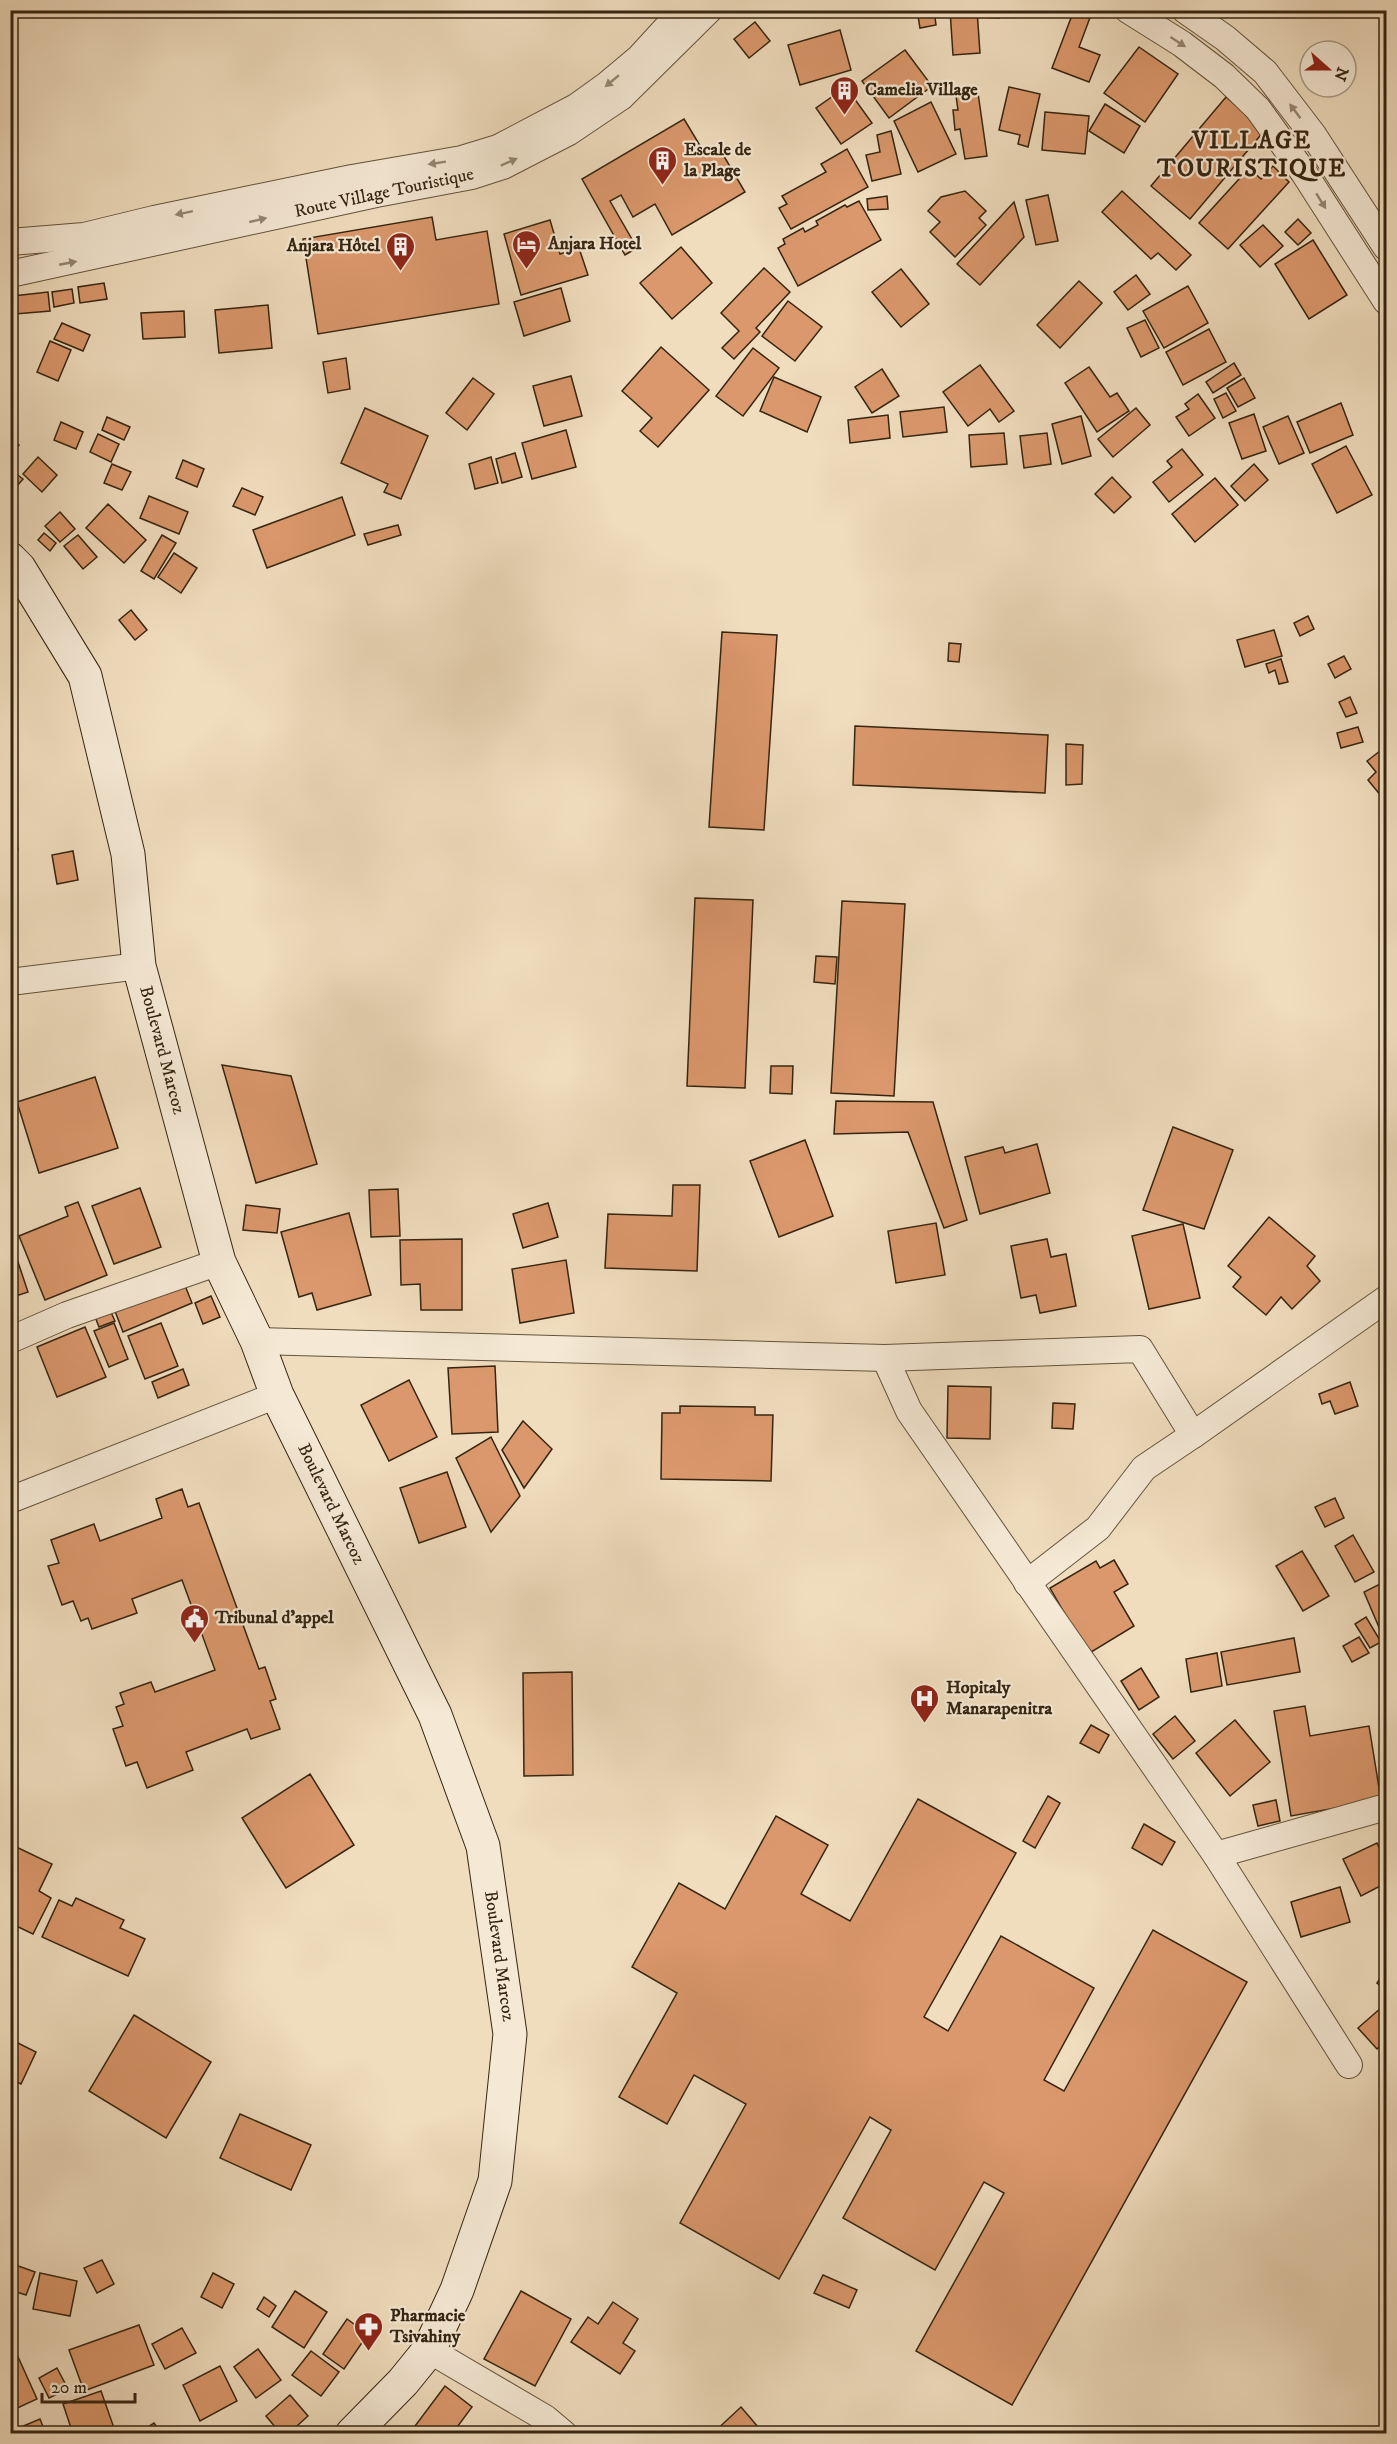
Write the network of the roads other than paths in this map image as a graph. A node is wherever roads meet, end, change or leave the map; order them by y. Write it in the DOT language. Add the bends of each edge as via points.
graph roads {
  1 [pos="683,10"];
  2 [pos="710,10"];
  3 [pos="1128,10"];
  4 [pos="1185,10"];
  5 [pos="10,242"];
  6 [pos="1386,247"];
  7 [pos="10,274"];
  8 [pos="1386,301"];
  9 [pos="10,559"];
  10 [pos="139,966"];
  11 [pos="10,982"];
  12 [pos="219,1262"];
  13 [pos="1386,1299"];
  14 [pos="10,1340"];
  15 [pos="257,1341"];
  16 [pos="885,1358"];
  17 [pos="277,1395"];
  18 [pos="1193,1435"];
  19 [pos="10,1500"];
  20 [pos="1027,1583"];
  21 [pos="1386,1806"];
  22 [pos="1216,1855"];
  23 [pos="1349,2065"];
  24 [pos="429,2350"];
  25 [pos="352,2433"];
  26 [pos="564,2433"];
  1 -- 5 [label="street, Route Village Touristique, one-way" via="639,58 608,84 576,107 498,148 462,159 352,178 84,236"];
  7 -- 2 [label="street, Route Village Touristique, one-way" via="472,176 503,166 569,132 621,97"];
  3 -- 8 [label="street, one-way" via="1182,44 1258,109"];
  6 -- 4 [label="street, one-way" via="1314,136 1265,72"];
  9 -- 10 [label="main road, Boulevard Marcoz" via="85,676 128,854"];
  10 -- 11 [label="street"];
  10 -- 12 [label="main road, Boulevard Marcoz"];
  12 -- 14 [label="street" via="67,1315"];
  12 -- 15 [label="main road, Boulevard Marcoz"];
  13 -- 18 [label="street"];
  15 -- 16 [label="street"];
  15 -- 17 [label="main road, Boulevard Marcoz"];
  16 -- 18 [label="street" via="1140,1349"];
  16 -- 20 [label="street" via="909,1411"];
  17 -- 19 [label="street"];
  17 -- 24 [label="main road, Boulevard Marcoz" via="435,1715 483,1846 510,2034 495,2181 458,2290"];
  18 -- 20 [label="street" via="1144,1468 1098,1528"];
  20 -- 22 [label="street"];
  21 -- 22 [label="street"];
  22 -- 23 [label="street"];
  24 -- 25 [label="main road, Boulevard Marcoz" via="404,2382"];
  24 -- 26 [label="street"];
}
